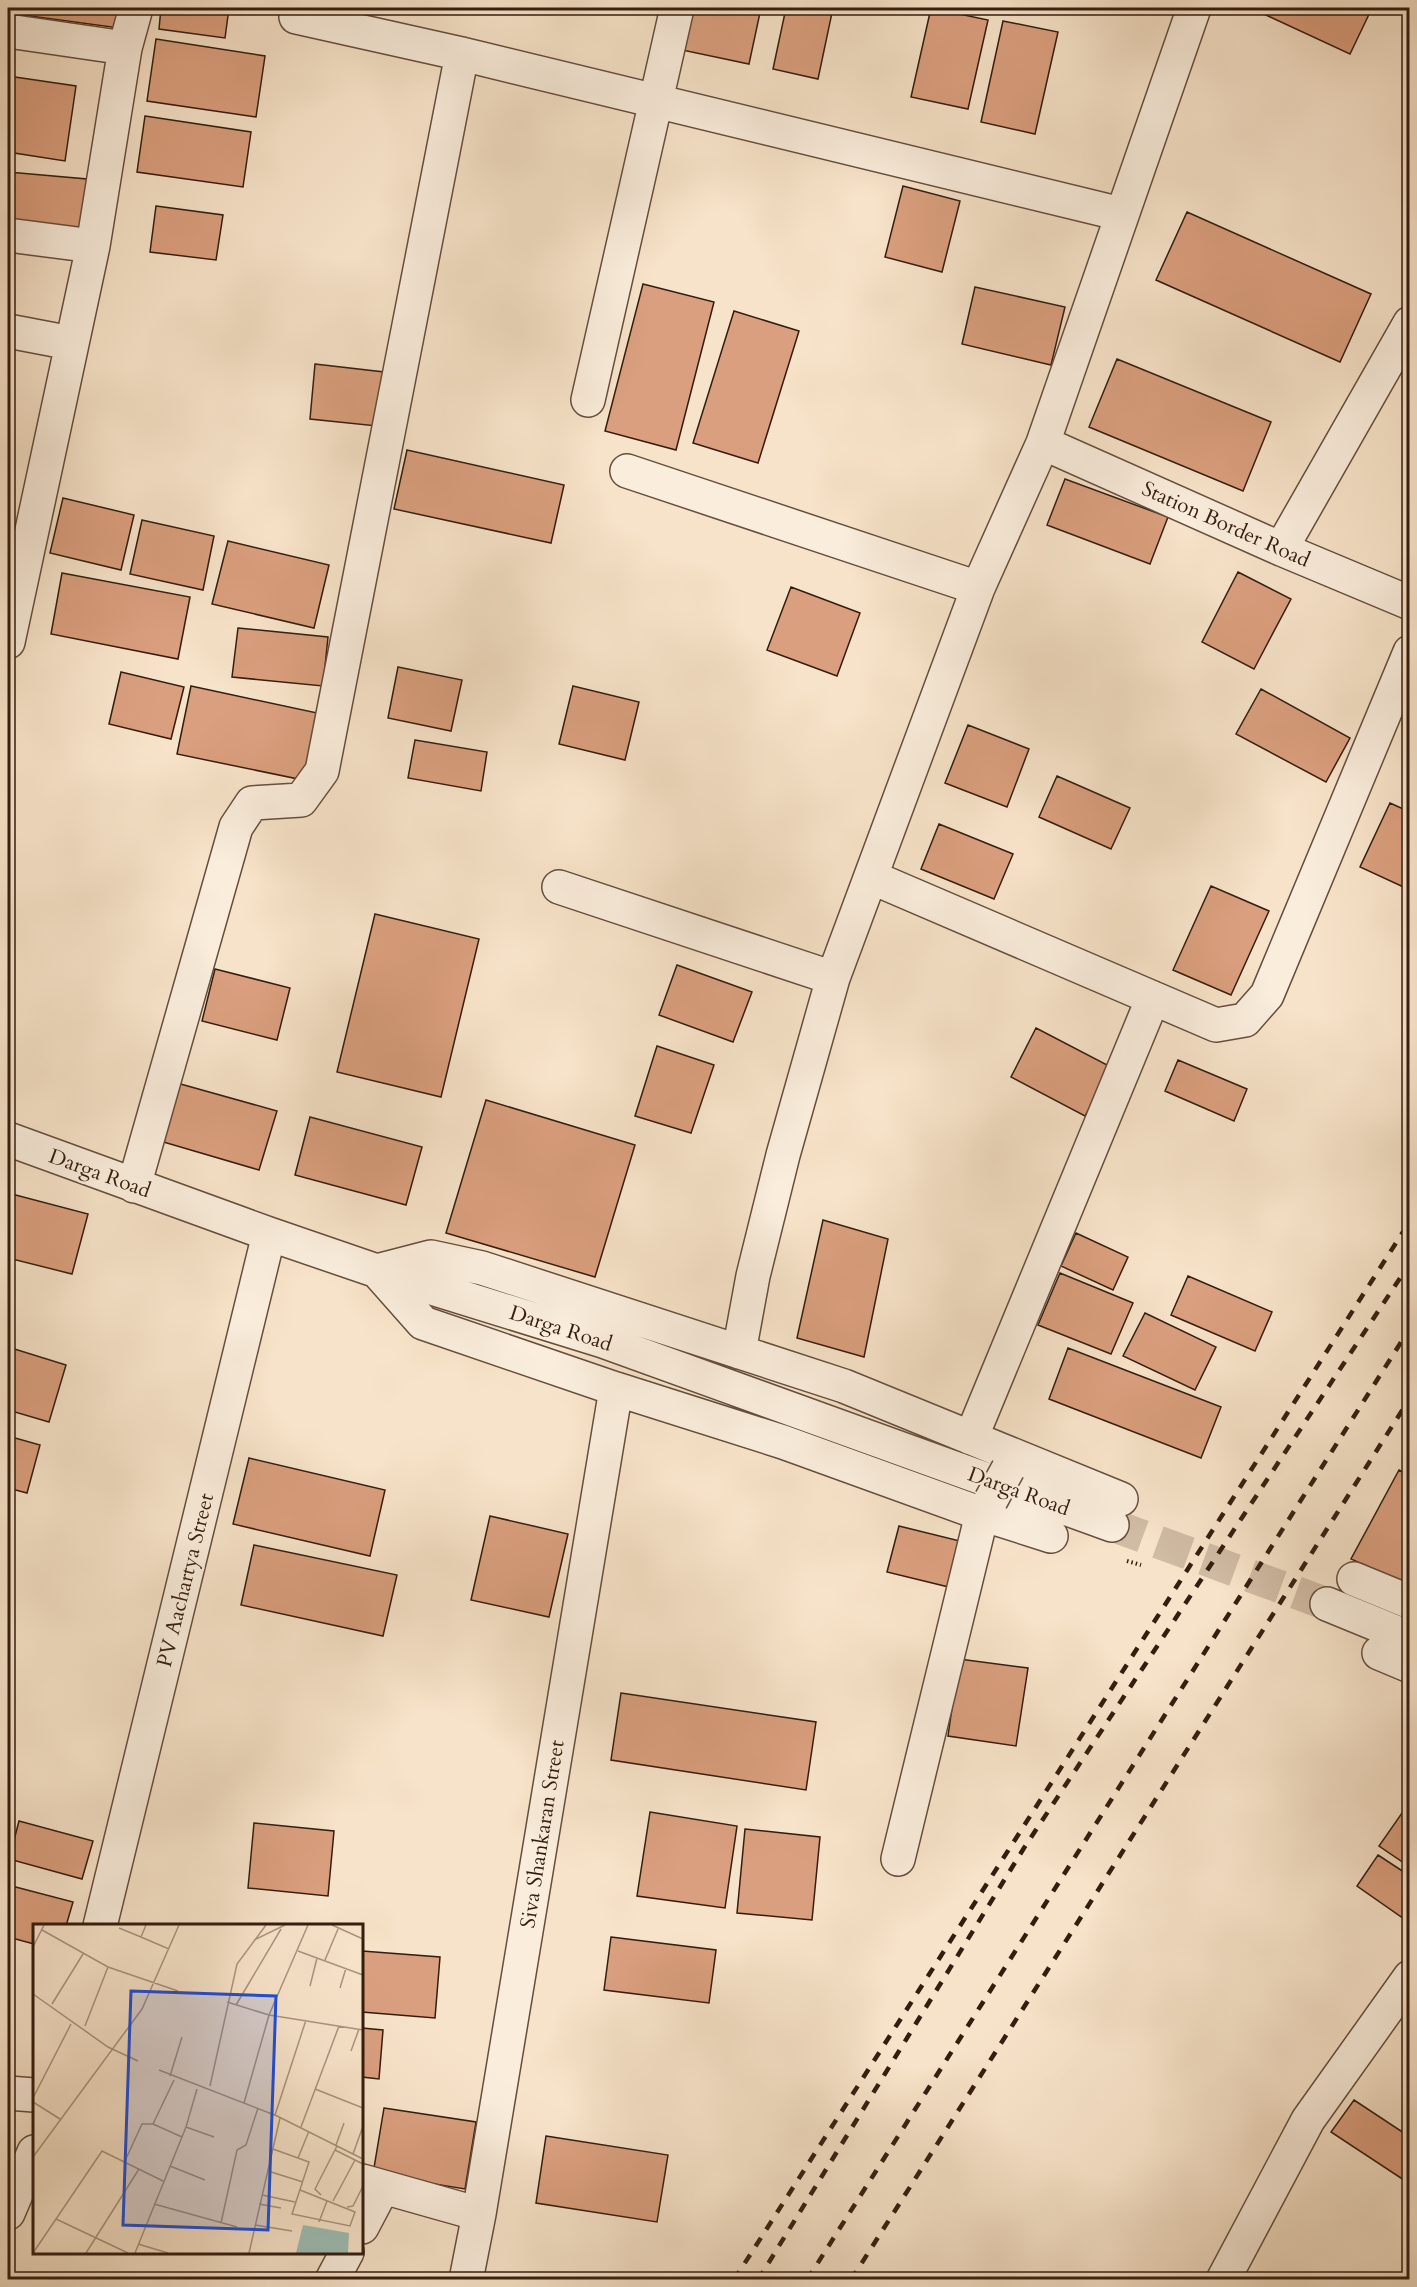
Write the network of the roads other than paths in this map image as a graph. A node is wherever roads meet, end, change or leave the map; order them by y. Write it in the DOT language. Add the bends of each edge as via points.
graph roads {
  1 [pos="136,8"];
  2 [pos="677,8"];
  3 [pos="1194,8"];
  4 [pos="296,17"];
  5 [pos="8,31"];
  6 [pos="125,48"];
  7 [pos="462,54"];
  8 [pos="655,101"];
  9 [pos="1121,214"];
  10 [pos="8,235"];
  11 [pos="93,246"];
  12 [pos="1410,323"];
  13 [pos="8,331"];
  14 [pos="71,343"];
  15 [pos="588,400"];
  16 [pos="1042,443"];
  17 [pos="627,471"];
  18 [pos="1281,549"];
  19 [pos="14,576"];
  20 [pos="978,588"];
  21 [pos="1410,603"];
  22 [pos="8,642"];
  23 [pos="1410,652"];
  24 [pos="871,877"];
  25 [pos="559,887"];
  26 [pos="833,978"];
  27 [pos="1153,998"];
  28 [pos="8,1139"];
  29 [pos="134,1186"];
  30 [pos="269,1234"];
  31 [pos="376,1271"];
  32 [pos="739,1352"];
  33 [pos="616,1389"];
  34 [pos="971,1438"];
  35 [pos="1011,1462"];
  36 [pos="986,1507"];
  37 [pos="1051,1536"];
  38 [pos="1354,1579"];
  39 [pos="1410,1602"];
  40 [pos="1327,1604"];
  41 [pos="1410,1638"];
  42 [pos="1378,1653"];
  43 [pos="1410,1666"];
  44 [pos="898,1859"];
  45 [pos="100,1924"];
  46 [pos="1410,1977"];
  47 [pos="8,2092"];
  48 [pos="33,2095"];
  49 [pos="33,2154"];
  50 [pos="372,2184"];
  51 [pos="8,2213"];
  52 [pos="479,2214"];
  53 [pos="363,2223"];
  54 [pos="346,2254"];
  55 [pos="332,2280"];
  56 [pos="466,2280"];
  57 [pos="1222,2280"];
  1 -- 6 [label="street"];
  2 -- 8 [label="street"];
  3 -- 9 [label="street"];
  4 -- 7 [label="street"];
  5 -- 6 [label="street"];
  6 -- 11 [label="street"];
  7 -- 8 [label="street"];
  7 -- 29 [label="street" via="322,771 301,800 252,803 236,827"];
  8 -- 9 [label="street"];
  8 -- 15 [label="street"];
  9 -- 16 [label="street"];
  10 -- 11 [label="street"];
  11 -- 14 [label="street"];
  12 -- 18 [label="street"];
  13 -- 14 [label="street"];
  14 -- 19 [label="street"];
  16 -- 18 [label="street, Station Border Road"];
  16 -- 20 [label="street"];
  17 -- 20 [label="street"];
  18 -- 21 [label="street, Station Border Road"];
  19 -- 22 [label="street"];
  20 -- 24 [label="street"];
  23 -- 27 [label="street" via="1267,995 1245,1020 1216,1025"];
  24 -- 26 [label="street"];
  24 -- 27 [label="street"];
  25 -- 26 [label="street"];
  26 -- 32 [label="street" via="783,1155"];
  27 -- 34 [label="street"];
  28 -- 29 [label="street, Darga Road"];
  29 -- 30 [label="street, Darga Road"];
  30 -- 31 [label="street, Darga Road"];
  30 -- 45 [label="street, PV Aachartya Street"];
  31 -- 32 [label="street" via="431,1257 482,1269"];
  31 -- 33 [label="street" via="423,1323"];
  31 -- 35 [label="street, Darga Road" via="603,1341 1117,1512"];
  32 -- 34 [label="street" via="844,1386"];
  33 -- 36 [label="street"];
  33 -- 52 [label="street, Siva Shankaran Street"];
  34 -- 35 [label="street"];
  35 -- 36 [label="street, bridge"];
  36 -- 37 [label="street"];
  36 -- 44 [label="street"];
  38 -- 39 [label="street"];
  40 -- 41 [label="street"];
  42 -- 43 [label="street"];
  46 -- 57 [label="street" via="1308,2120"];
  47 -- 48 [label="street"];
  49 -- 51 [label="street"];
  50 -- 52 [label="street"];
  50 -- 53 [label="street"];
  52 -- 56 [label="street, Siva Shankaran Street"];
  54 -- 55 [label="street"];
}
